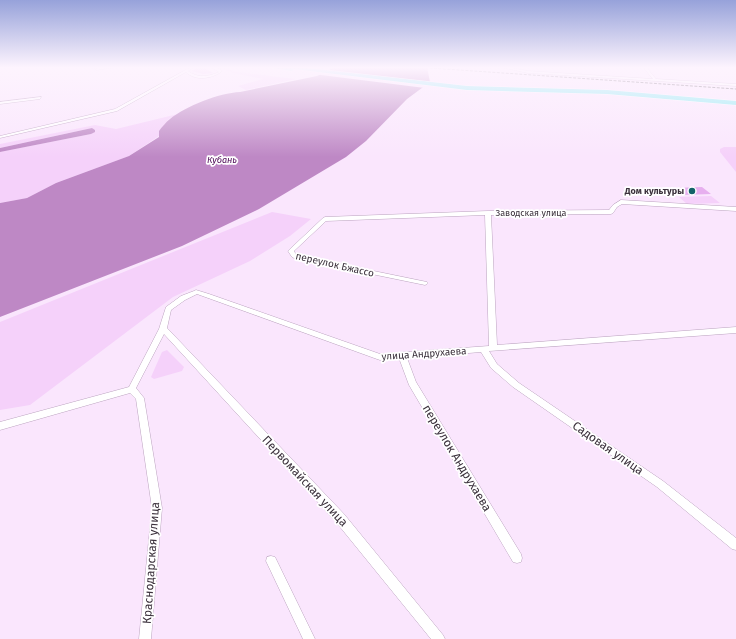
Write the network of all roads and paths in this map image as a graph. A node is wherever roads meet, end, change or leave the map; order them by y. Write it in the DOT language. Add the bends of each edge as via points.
graph roads {
  1 [pos="141,97"];
  2 [pos="657,97"];
  3 [pos="40,98"];
  4 [pos="0,102"];
  5 [pos="736,103"];
  6 [pos="0,137"];
  7 [pos="736,209"];
  8 [pos="488,213"];
  9 [pos="322,220"];
  10 [pos="425,283"];
  11 [pos="163,329"];
  12 [pos="736,330"];
  13 [pos="483,349"];
  14 [pos="493,349"];
  15 [pos="402,355"];
  16 [pos="132,389"];
  17 [pos="0,426"];
  18 [pos="736,545"];
  19 [pos="517,558"];
  20 [pos="270,561"];
  21 [pos="146,639"];
  22 [pos="309,639"];
  23 [pos="439,639"];
  1 -- 6 [label="street" via="116,110"];
  2 -- 5 [label="main road"];
  3 -- 4 [label="street"];
  7 -- 8 [label="street, Заводская улица" via="621,202 611,212"];
  8 -- 9 [label="street, Заводская улица"];
  8 -- 14 [label="street"];
  9 -- 10 [label="street, переулок Бжассо" via="291,251 291,254"];
  11 -- 15 [label="street, улица Андрухаева" via="168,309 196,292 380,357"];
  11 -- 16 [label="street, улица Андрухаева"];
  11 -- 23 [label="street, Первомайская улица" via="340,518"];
  12 -- 14 [label="street, улица Андрухаева"];
  13 -- 14 [label="street, улица Андрухаева"];
  13 -- 15 [label="street, улица Андрухаева"];
  13 -- 18 [label="street, Садовая улица" via="494,366 516,385 660,484"];
  15 -- 19 [label="street, переулок Андрухаева" via="412,383"];
  16 -- 17 [label="street"];
  16 -- 21 [label="street, Краснодарская улица" via="140,398 157,508"];
  20 -- 22 [label="street"];
}
